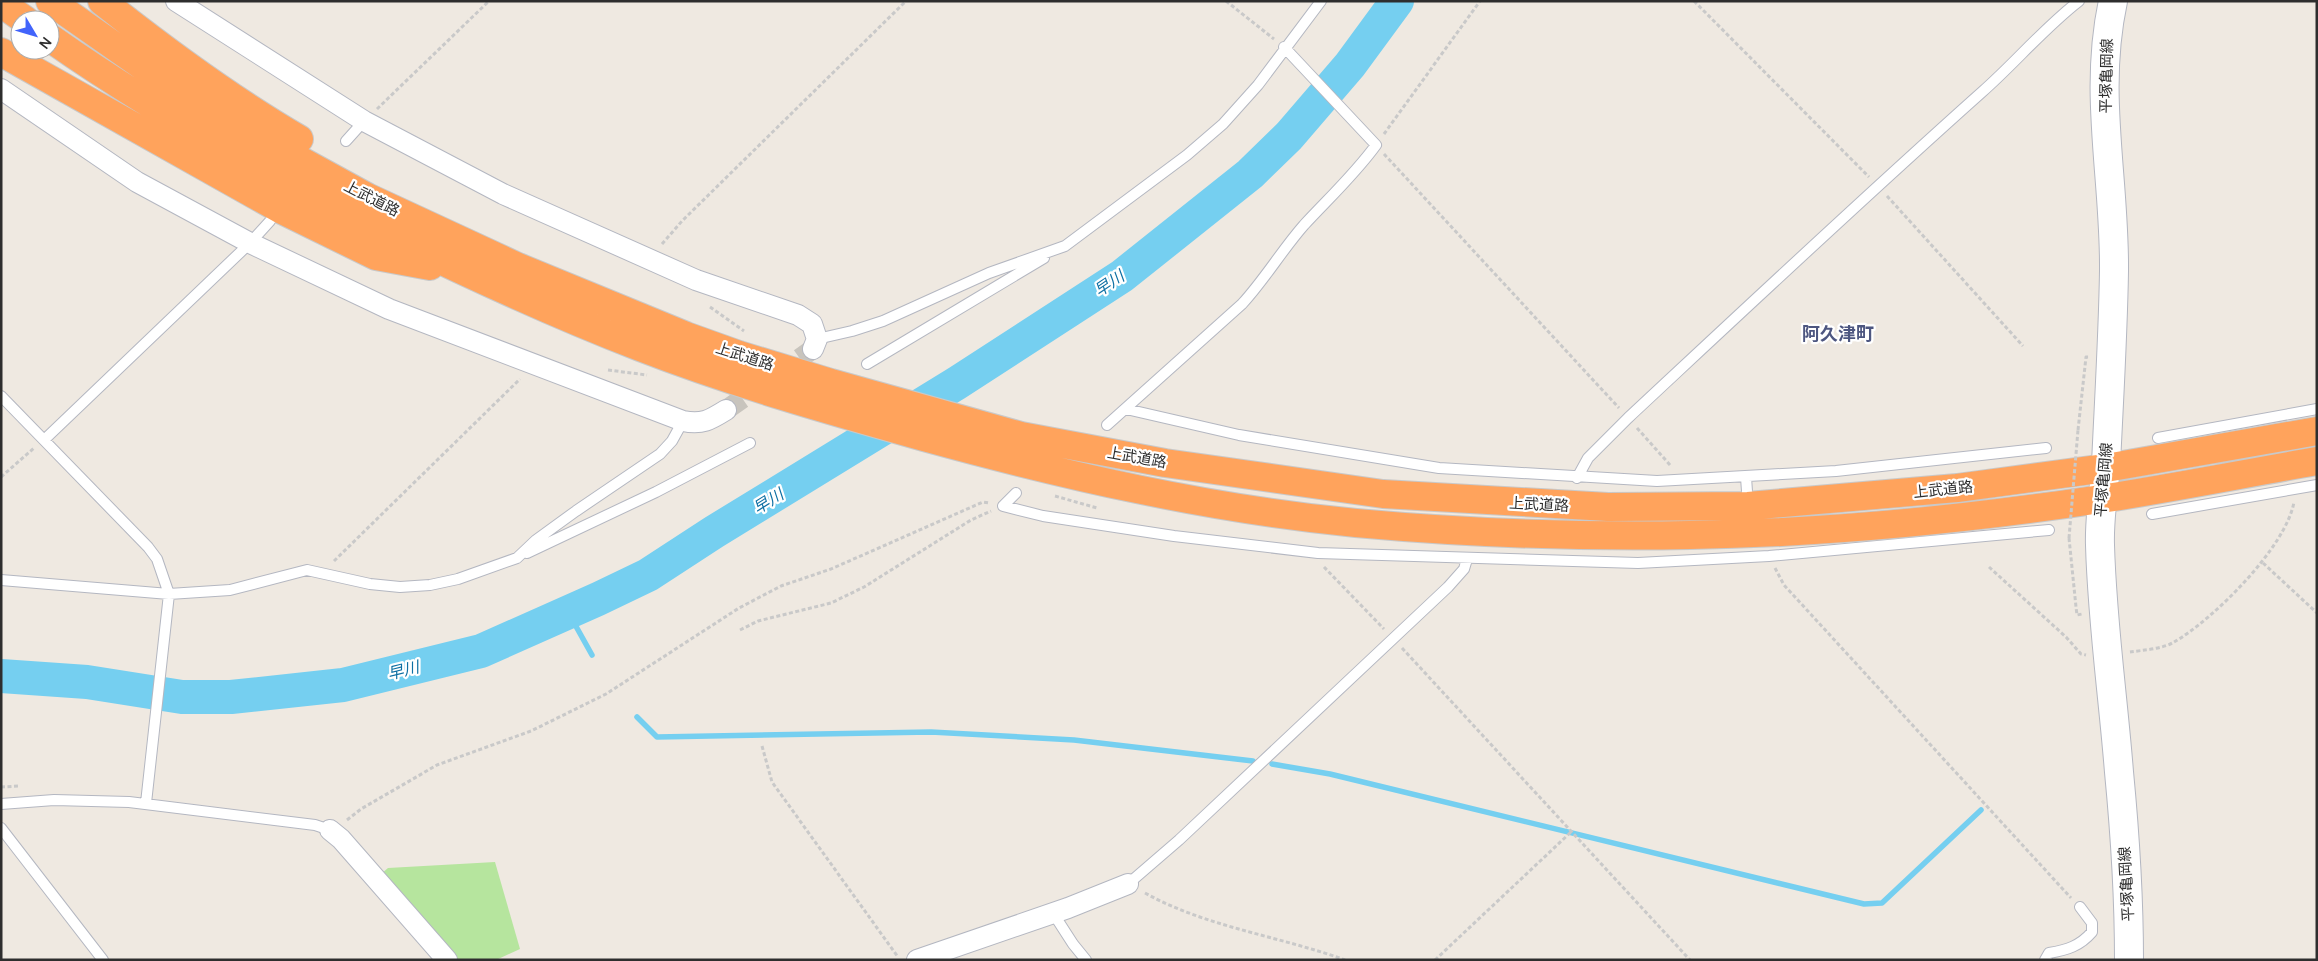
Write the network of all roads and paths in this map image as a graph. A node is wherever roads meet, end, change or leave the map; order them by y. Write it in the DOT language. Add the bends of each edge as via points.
graph roads {
  1 [pos="50,1"];
  2 [pos="102,1"];
  3 [pos="176,1"];
  4 [pos="489,1"];
  5 [pos="906,1"];
  6 [pos="1226,1"];
  7 [pos="1321,1"];
  8 [pos="1480,1"];
  9 [pos="1694,1"];
  10 [pos="2079,1"];
  11 [pos="2113,1"];
  12 [pos="60,44"];
  13 [pos="1286,49"];
  14 [pos="1,52"];
  15 [pos="1,89"];
  16 [pos="364,121"];
  17 [pos="346,140"];
  18 [pos="1374,143"];
  19 [pos="1877,185"];
  20 [pos="270,221"];
  21 [pos="250,244"];
  22 [pos="1065,246"];
  23 [pos="648,260"];
  24 [pos="518,267"];
  25 [pos="465,274"];
  26 [pos="709,306"];
  27 [pos="746,332"];
  28 [pos="815,344"];
  29 [pos="2022,346"];
  30 [pos="2086,361"];
  31 [pos="531,364"];
  32 [pos="867,364"];
  33 [pos="1,396"];
  34 [pos="1126,409"];
  35 [pos="2317,409"];
  36 [pos="726,410"];
  37 [pos="1628,418"];
  38 [pos="683,421"];
  39 [pos="1107,425"];
  40 [pos="2299,427"];
  41 [pos="2158,438"];
  42 [pos="44,440"];
  43 [pos="750,443"];
  44 [pos="2046,448"];
  45 [pos="2317,461"];
  46 [pos="2106,468"];
  47 [pos="1,476"];
  48 [pos="1746,477"];
  49 [pos="1577,478"];
  50 [pos="1676,480"];
  51 [pos="2317,485"];
  52 [pos="2296,489"];
  53 [pos="1016,493"];
  54 [pos="2102,499"];
  55 [pos="1003,506"];
  56 [pos="1748,506"];
  57 [pos="2152,514"];
  58 [pos="1958,529"];
  59 [pos="2048,530"];
  60 [pos="1318,553"];
  61 [pos="1769,556"];
  62 [pos="517,558"];
  63 [pos="1467,559"];
  64 [pos="2263,563"];
  65 [pos="1989,567"];
  66 [pos="326,574"];
  67 [pos="1,580"];
  68 [pos="168,594"];
  69 [pos="2076,608"];
  70 [pos="2317,613"];
  71 [pos="740,630"];
  72 [pos="1393,638"];
  73 [pos="2107,655"];
  74 [pos="762,746"];
  75 [pos="146,803"];
  76 [pos="1,804"];
  77 [pos="1,828"];
  78 [pos="330,830"];
  79 [pos="1571,832"];
  80 [pos="1128,884"];
  81 [pos="2080,908"];
  82 [pos="1053,913"];
  83 [pos="103,960"];
  84 [pos="447,960"];
  85 [pos="899,960"];
  86 [pos="917,960"];
  87 [pos="1086,960"];
  88 [pos="1345,960"];
  89 [pos="1435,960"];
  90 [pos="1690,960"];
  91 [pos="2045,960"];
  92 [pos="2129,960"];
  1 -- 24 [label="highway, 上武道路" via="197,104 367,197"];
  2 -- 24 [label="highway" via="143,34 260,116 371,180 457,224"];
  3 -- 16 [label="street"];
  4 -- 16 [label="path"];
  5 -- 23 [label="path" via="682,221"];
  6 -- 13 [label="path"];
  7 -- 13 [label="lane"];
  8 -- 18 [label="path"];
  9 -- 19 [label="path"];
  10 -- 19 [label="lane" via="2001,76"];
  11 -- 46 [label="main road, 平塚亀岡線" via="2103,66 2114,271"];
  12 -- 25 [label="highway, 上武道路" via="182,123 278,179"];
  13 -- 18 [label="lane"];
  13 -- 22 [label="lane" via="1224,124"];
  14 -- 25 [label="highway" via="282,210 376,256"];
  15 -- 21 [label="street" via="137,182"];
  16 -- 17 [label="lane"];
  16 -- 23 [label="street" via="503,194"];
  18 -- 34 [label="lane" via="1358,170 1303,227 1242,304"];
  18 -- 37 [label="path"];
  19 -- 29 [label="path"];
  19 -- 37 [label="lane"];
  20 -- 21 [label="lane"];
  21 -- 31 [label="street" via="389,309"];
  21 -- 42 [label="lane"];
  22 -- 28 [label="lane" via="989,273 884,321"];
  22 -- 32 [label="lane"];
  23 -- 28 [label="street" via="798,315 812,324"];
  24 -- 56 [label="highway, 上武道路" via="686,336 831,383 1021,436 1166,462 1383,494 1608,507"];
  25 -- 58 [label="highway, 上武道路" via="639,347 804,404 996,457 1132,488 1251,509 1356,523 1554,533 1691,535 1833,529"];
  26 -- 27 [label="path"];
  30 -- 69 [label="path, bridge" via="2069,538"];
  31 -- 38 [label="street"];
  31 -- 66 [label="path" via="514,386 334,559"];
  33 -- 42 [label="lane"];
  34 -- 39 [label="lane"];
  34 -- 49 [label="lane" via="1239,435 1439,468"];
  35 -- 40 [label="lane"];
  36 -- 38 [label="street" via="696,424"];
  37 -- 49 [label="lane" via="1588,458"];
  37 -- 50 [label="path" via="1672,467"];
  38 -- 62 [label="lane" via="660,454 568,516"];
  40 -- 41 [label="lane"];
  40 -- 46 [label="highway, 上武道路"];
  42 -- 47 [label="path"];
  42 -- 68 [label="lane" via="148,547 157,559"];
  43 -- 62 [label="lane"];
  44 -- 48 [label="lane" via="1836,471"];
  45 -- 54 [label="highway, 上武道路"];
  46 -- 54 [label="main road, 平塚亀岡線"];
  46 -- 56 [label="highway, 上武道路" via="1957,488"];
  48 -- 50 [label="lane"];
  48 -- 56 [label="lane"];
  49 -- 50 [label="lane"];
  51 -- 52 [label="lane"];
  52 -- 57 [label="lane"];
  52 -- 64 [label="path" via="2292,514"];
  53 -- 55 [label="lane"];
  54 -- 58 [label="highway, 上武道路"];
  54 -- 73 [label="main road, 平塚亀岡線" via="2100,544"];
  55 -- 60 [label="lane" via="1043,516 1167,535"];
  55 -- 71 [label="path" via="971,520 831,604 758,621"];
  55 -- 78 [label="path" via="983,502 831,569 781,586 739,608 606,694 530,731 437,765"];
  58 -- 59 [label="lane"];
  58 -- 61 [label="lane"];
  60 -- 63 [label="lane"];
  60 -- 72 [label="path" via="1323,566"];
  61 -- 63 [label="lane" via="1638,563"];
  61 -- 81 [label="path" via="1784,585"];
  62 -- 66 [label="lane" via="458,579 430,585 370,584"];
  63 -- 72 [label="lane" via="1457,578"];
  64 -- 70 [label="path"];
  64 -- 73 [label="path" via="2220,606 2173,643"];
  65 -- 73 [label="path" via="2081,654"];
  66 -- 68 [label="lane" via="307,570 230,590"];
  67 -- 68 [label="lane"];
  68 -- 75 [label="lane"];
  72 -- 79 [label="path"];
  72 -- 80 [label="lane"];
  73 -- 92 [label="main road, 平塚亀岡線" via="2125,854"];
  74 -- 85 [label="path" via="772,782"];
  75 -- 76 [label="lane" via="54,800"];
  75 -- 78 [label="lane" via="315,825"];
  77 -- 83 [label="lane"];
  78 -- 84 [label="street"];
  79 -- 89 [label="path"];
  79 -- 90 [label="path"];
  80 -- 82 [label="street"];
  80 -- 88 [label="path" via="1212,921 1305,945"];
  81 -- 91 [label="lane" via="2092,923 2092,932 2077,945 2049,953"];
  82 -- 86 [label="street"];
  82 -- 87 [label="lane"];
}
